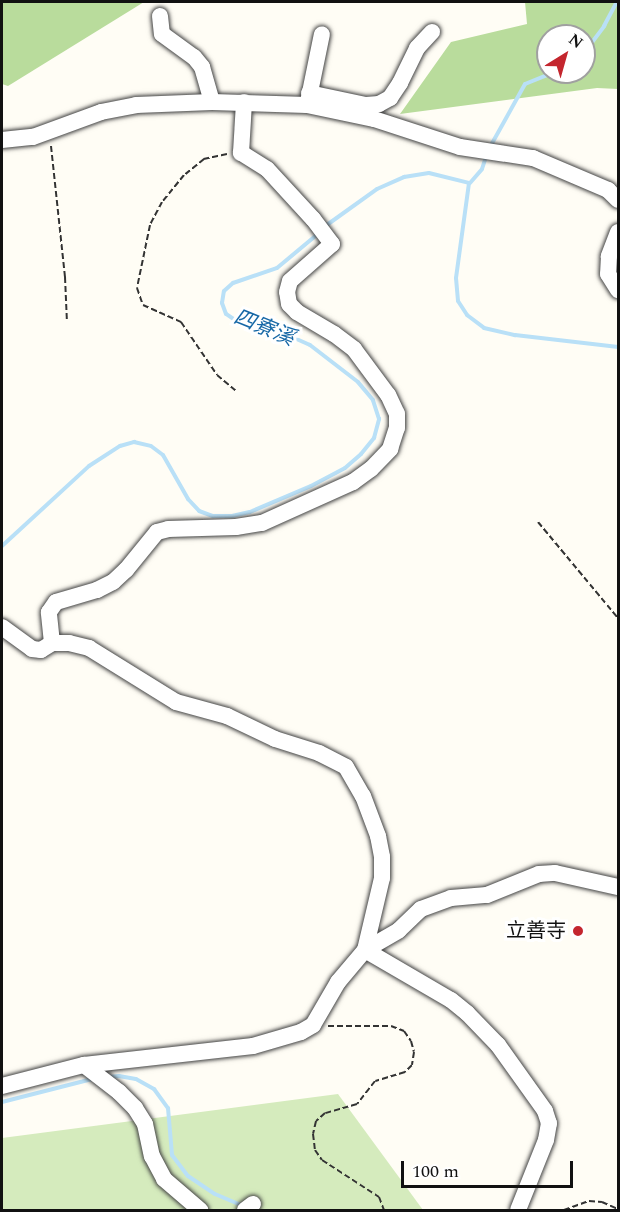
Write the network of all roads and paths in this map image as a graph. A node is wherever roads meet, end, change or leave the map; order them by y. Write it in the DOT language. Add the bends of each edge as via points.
graph roads {
  1 [pos="160,16"];
  2 [pos="432,32"];
  3 [pos="322,34"];
  4 [pos="308,99"];
  5 [pos="212,102"];
  6 [pos="244,102"];
  7 [pos="49,131"];
  8 [pos="2,140"];
  9 [pos="241,153"];
  10 [pos="618,200"];
  11 [pos="618,232"];
  12 [pos="618,290"];
  13 [pos="67,322"];
  14 [pos="236,391"];
  15 [pos="538,522"];
  16 [pos="618,618"];
  17 [pos="2,627"];
  18 [pos="52,643"];
  19 [pos="618,887"];
  20 [pos="365,950"];
  21 [pos="313,1025"];
  22 [pos="84,1065"];
  23 [pos="2,1086"];
  24 [pos="618,1209"];
  25 [pos="200,1210"];
  26 [pos="384,1210"];
  27 [pos="518,1210"];
  28 [pos="564,1210"];
  1 -- 5 [label="street" via="162,34 202,67"];
  2 -- 4 [label="street" via="417,48 395,90 379,104"];
  3 -- 4 [label="street"];
  4 -- 6 [label="street"];
  4 -- 10 [label="street" via="460,147 533,158 608,190"];
  5 -- 6 [label="street"];
  5 -- 7 [label="street" via="119,108"];
  6 -- 9 [label="street"];
  7 -- 8 [label="street"];
  7 -- 13 [label="path"];
  9 -- 14 [label="path" via="204,159 184,175 162,202 150,225 137,288 142,305 181,322 217,375"];
  9 -- 18 [label="street" via="267,169 332,244 290,281 289,304 354,350 388,394 397,414 390,449 353,483 262,523 157,532 113,582 56,603 49,612"];
  11 -- 12 [label="street" via="609,256 608,274"];
  15 -- 16 [label="path"];
  17 -- 18 [label="street" via="32,649 41,650"];
  18 -- 20 [label="street" via="88,648 176,702 234,719 346,767 363,796 382,857 382,878"];
  19 -- 20 [label="street" via="555,873 539,874 487,895 451,898 421,909 399,930"];
  20 -- 21 [label="street" via="338,982"];
  20 -- 27 [label="street" via="451,1000 466,1013 498,1045 545,1112 549,1123 546,1140"];
  21 -- 22 [label="street" via="253,1046"];
  21 -- 26 [label="path" via="391,1026 404,1031 411,1041 412,1065 405,1072 375,1080 357,1104 325,1113 316,1122 313,1134 315,1150 322,1160 379,1197"];
  22 -- 23 [label="street"];
  22 -- 25 [label="street" via="135,1108 145,1124 152,1156 164,1179"];
  24 -- 28 [label="path" via="602,1202 589,1202"];
}
